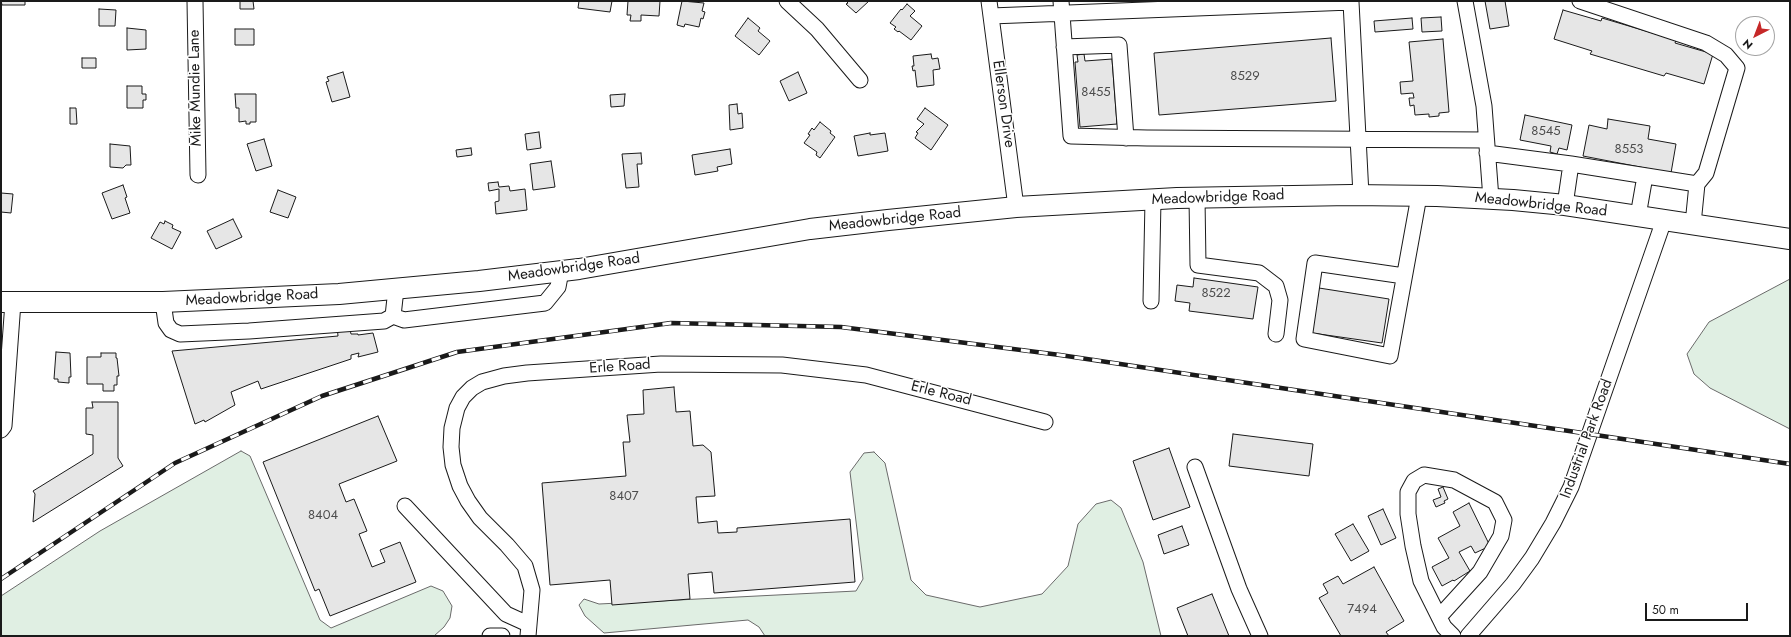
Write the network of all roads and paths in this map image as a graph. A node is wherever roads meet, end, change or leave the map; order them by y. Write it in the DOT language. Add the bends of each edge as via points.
graph roads {
  1 [pos="195,1"];
  2 [pos="787,1"];
  3 [pos="988,1"];
  4 [pos="1465,1"];
  5 [pos="1580,1"];
  6 [pos="1062,7"];
  7 [pos="991,16"];
  8 [pos="1064,47"];
  9 [pos="860,80"];
  10 [pos="1126,138"];
  11 [pos="1358,138"];
  12 [pos="1487,147"];
  13 [pos="1571,164"];
  14 [pos="198,175"];
  15 [pos="1645,176"];
  16 [pos="1697,184"];
  17 [pos="1361,195"];
  18 [pos="1419,196"];
  19 [pos="1197,198"];
  20 [pos="1491,199"];
  21 [pos="1153,200"];
  22 [pos="1565,205"];
  23 [pos="1016,207"];
  24 [pos="1638,216"];
  25 [pos="1664,220"];
  26 [pos="1692,224"];
  27 [pos="1790,239"];
  28 [pos="561,271"];
  29 [pos="1404,276"];
  30 [pos="396,289"];
  31 [pos="1151,301"];
  32 [pos="7,302"];
  33 [pos="163,302"];
  34 [pos="393,316"];
  35 [pos="1276,334"];
  36 [pos="6,358"];
  37 [pos="1045,422"];
  38 [pos="1,430"];
  39 [pos="1195,467"];
  40 [pos="405,506"];
  41 [pos="1439,617"];
  42 [pos="528,630"];
  43 [pos="490,636"];
  44 [pos="502,636"];
  45 [pos="1260,636"];
  46 [pos="1453,636"];
  47 [pos="1468,636"];
  1 -- 14 [label="street, Mike Mundie Lane"];
  2 -- 9 [label="street" via="817,29"];
  3 -- 7 [label="street, Ellerson Drive"];
  4 -- 12 [label="street" via="1484,106"];
  5 -- 16 [label="street" via="1706,43 1726,56 1737,68 1706,173"];
  6 -- 7 [label="street"];
  6 -- 8 [label="street"];
  6 -- 11 [label="street" via="1351,2"];
  7 -- 23 [label="street, Ellerson Drive"];
  8 -- 10 [label="street" via="1071,136"];
  8 -- 10 [label="street" via="1119,45"];
  10 -- 11 [label="street"];
  11 -- 12 [label="street"];
  11 -- 17 [label="street"];
  12 -- 13 [label="street"];
  12 -- 20 [label="street"];
  13 -- 15 [label="street"];
  13 -- 22 [label="street"];
  15 -- 16 [label="street"];
  15 -- 24 [label="street"];
  16 -- 26 [label="street"];
  17 -- 18 [label="main road, Meadowbridge Road"];
  17 -- 19 [label="main road, Meadowbridge Road"];
  18 -- 20 [label="main road, Meadowbridge Road"];
  18 -- 29 [label="street"];
  19 -- 21 [label="main road, Meadowbridge Road"];
  19 -- 35 [label="street" via="1198,265 1259,273 1276,286 1280,300"];
  20 -- 22 [label="main road, Meadowbridge Road"];
  21 -- 23 [label="main road, Meadowbridge Road"];
  21 -- 31 [label="street"];
  22 -- 24 [label="main road, Meadowbridge Road"];
  23 -- 28 [label="main road, Meadowbridge Road" via="810,229"];
  24 -- 25 [label="main road, Meadowbridge Road"];
  25 -- 26 [label="main road, Meadowbridge Road"];
  25 -- 47 [label="street, Industrial Park Road" via="1571,487 1532,558"];
  26 -- 27 [label="main road, Meadowbridge Road"];
  28 -- 30 [label="main road, Meadowbridge Road"];
  28 -- 34 [label="street" via="558,287 545,303 411,320"];
  29 -- 29 [label="street" via="1390,356 1304,340 1315,263"];
  30 -- 33 [label="main road, Meadowbridge Road" via="293,297"];
  30 -- 34 [label="street"];
  32 -- 33 [label="main road, Meadowbridge Road"];
  32 -- 36 [label="street"];
  33 -- 34 [label="street" via="166,323 171,330 180,334 384,321"];
  36 -- 38 [label="street" via="4,426"];
  37 -- 42 [label="street, Erle Road" via="866,374 782,365 661,364 527,373 482,382 463,397 457,408 452,428 453,465 460,486 480,518 525,566 532,590"];
  39 -- 45 [label="street" via="1239,590"];
  40 -- 42 [label="street" via="506,614"];
  41 -- 41 [label="street" via="1421,581 1408,514 1408,492 1414,481 1424,475 1454,480 1495,502 1504,520 1501,536 1480,572"];
  41 -- 46 [label="street"];
  43 -- 44 [label="street"];
}
